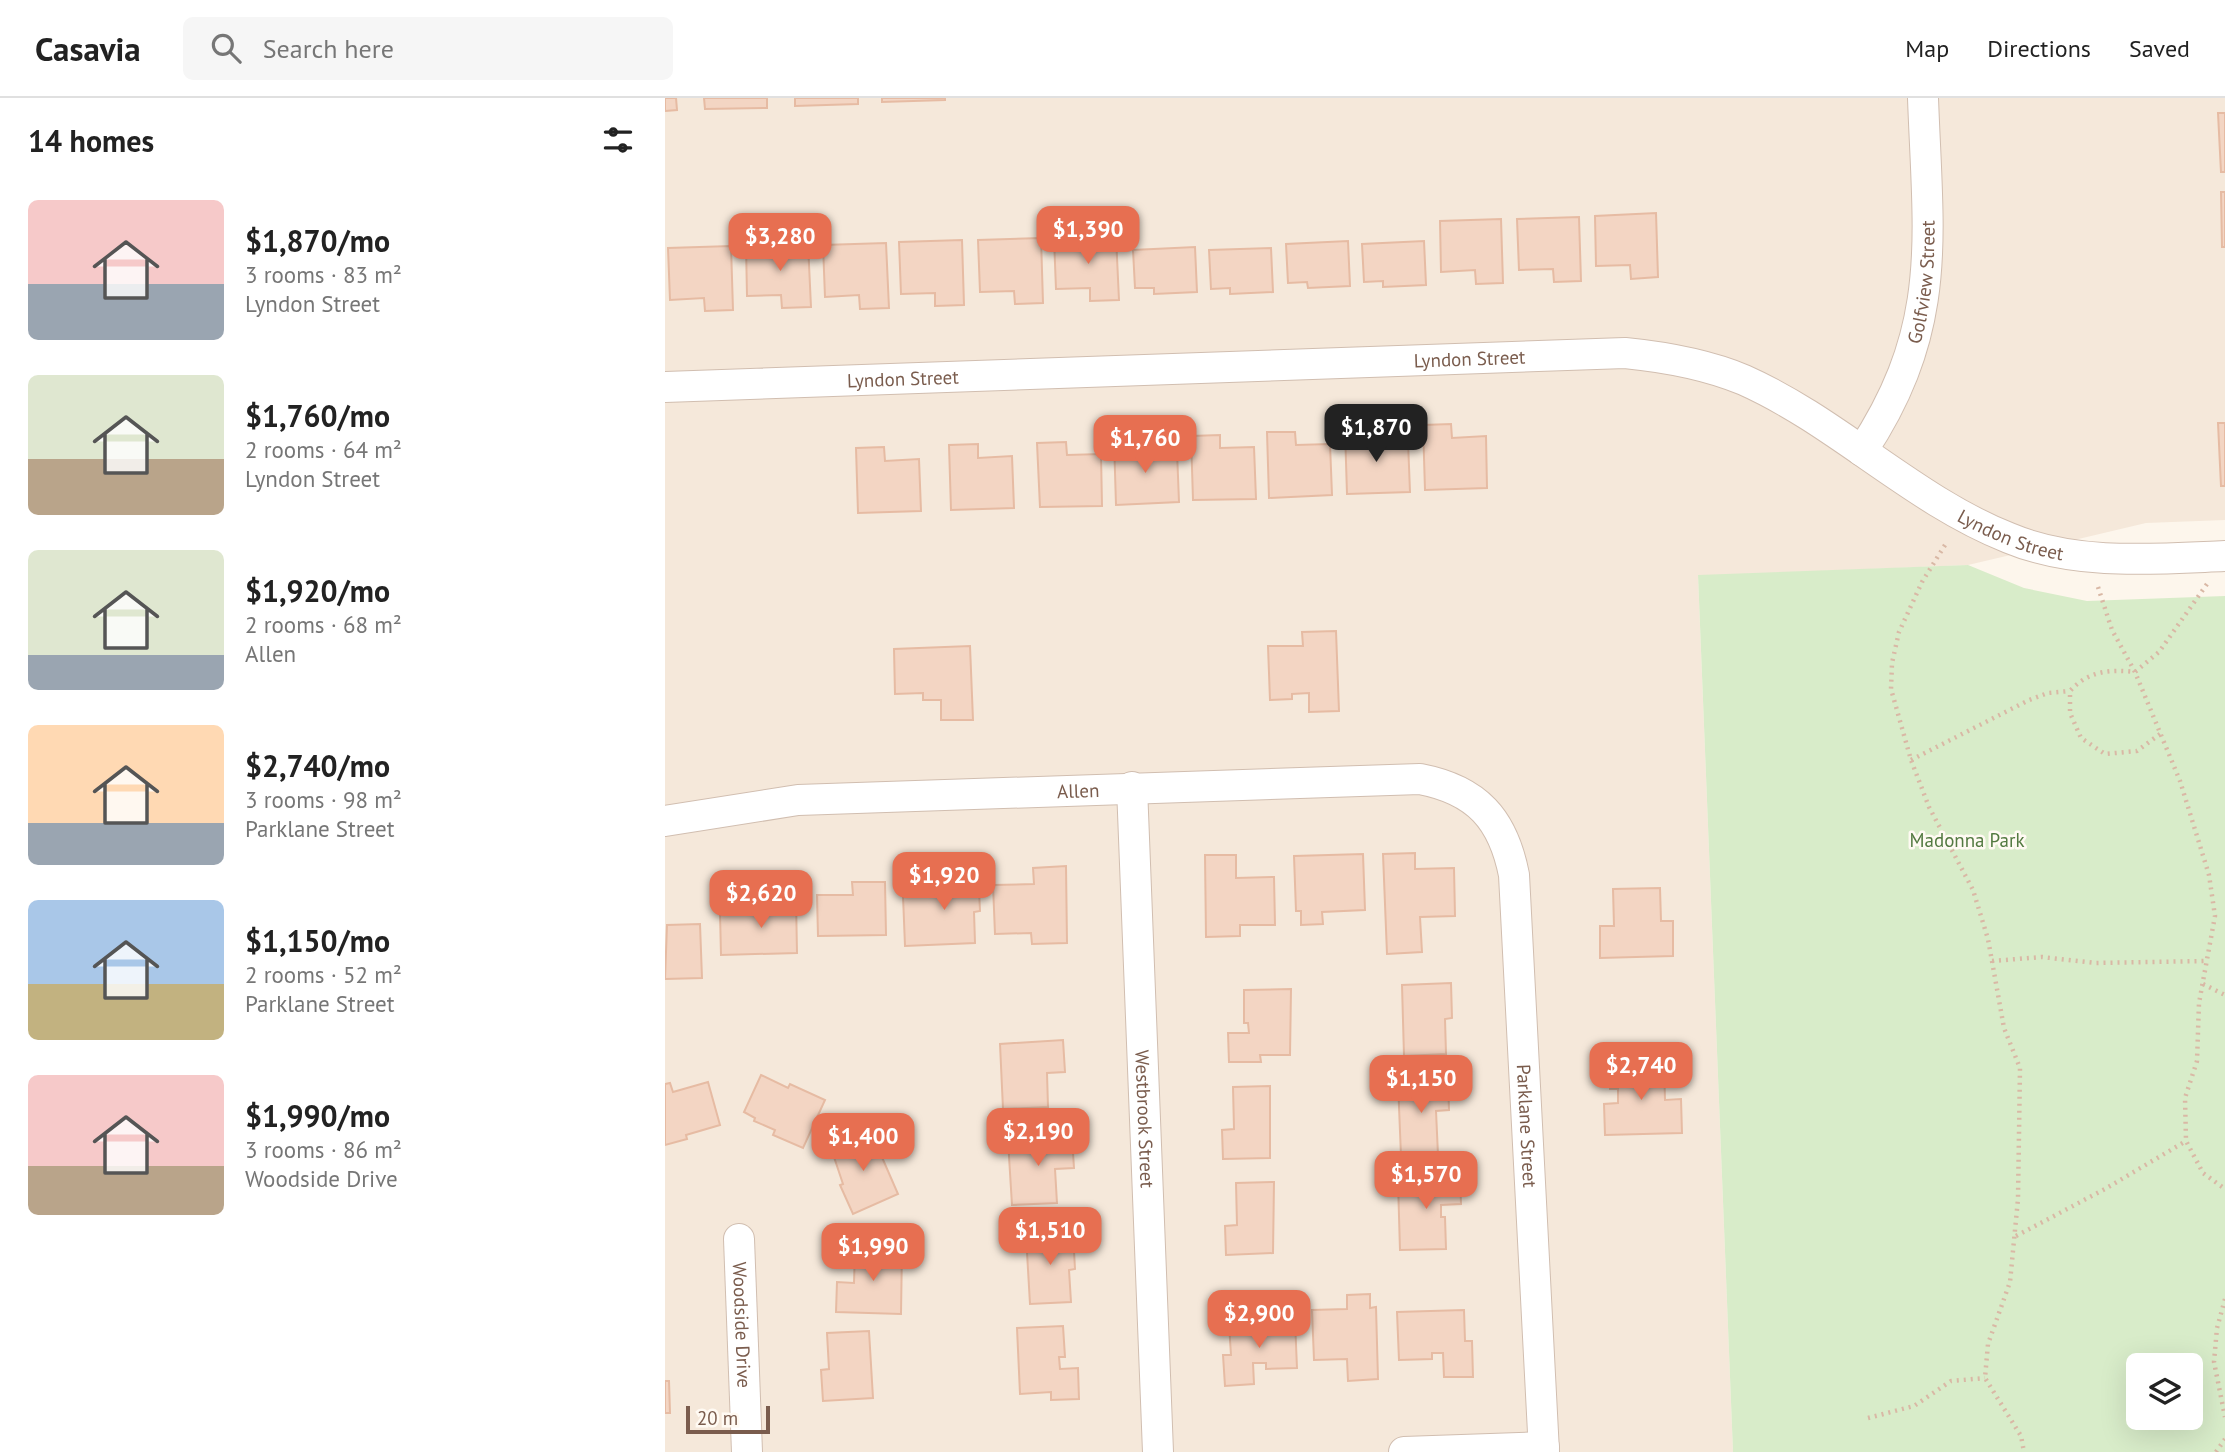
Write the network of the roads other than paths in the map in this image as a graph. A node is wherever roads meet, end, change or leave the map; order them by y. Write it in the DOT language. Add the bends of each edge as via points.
graph roads {
  1 [pos="1923,98"];
  2 [pos="665,387"];
  3 [pos="1862,451"];
  4 [pos="2225,556"];
  5 [pos="1132,788"];
  6 [pos="1484,809"];
  7 [pos="665,821"];
  8 [pos="739,1239"];
  9 [pos="1544,1449"];
  10 [pos="747,1452"];
  11 [pos="1158,1452"];
  12 [pos="1404,1452"];
  1 -- 3 [label="street, Golfview Street" via="1928,244 1920,328 1884,418"];
  2 -- 3 [label="street, Lyndon Street" via="1625,353 1690,362 1742,379"];
  3 -- 4 [label="street, Lyndon Street" via="1958,514 2010,539 2059,554"];
  5 -- 6 [label="street, Allen" via="1420,779 1464,793"];
  5 -- 7 [label="street, Allen" via="798,800"];
  5 -- 11 [label="street, Westbrook Street"];
  6 -- 9 [label="street, Parklane Street" via="1509,846 1514,876"];
  8 -- 10 [label="street, Woodside Drive"];
  9 -- 12 [label="street"];
}
